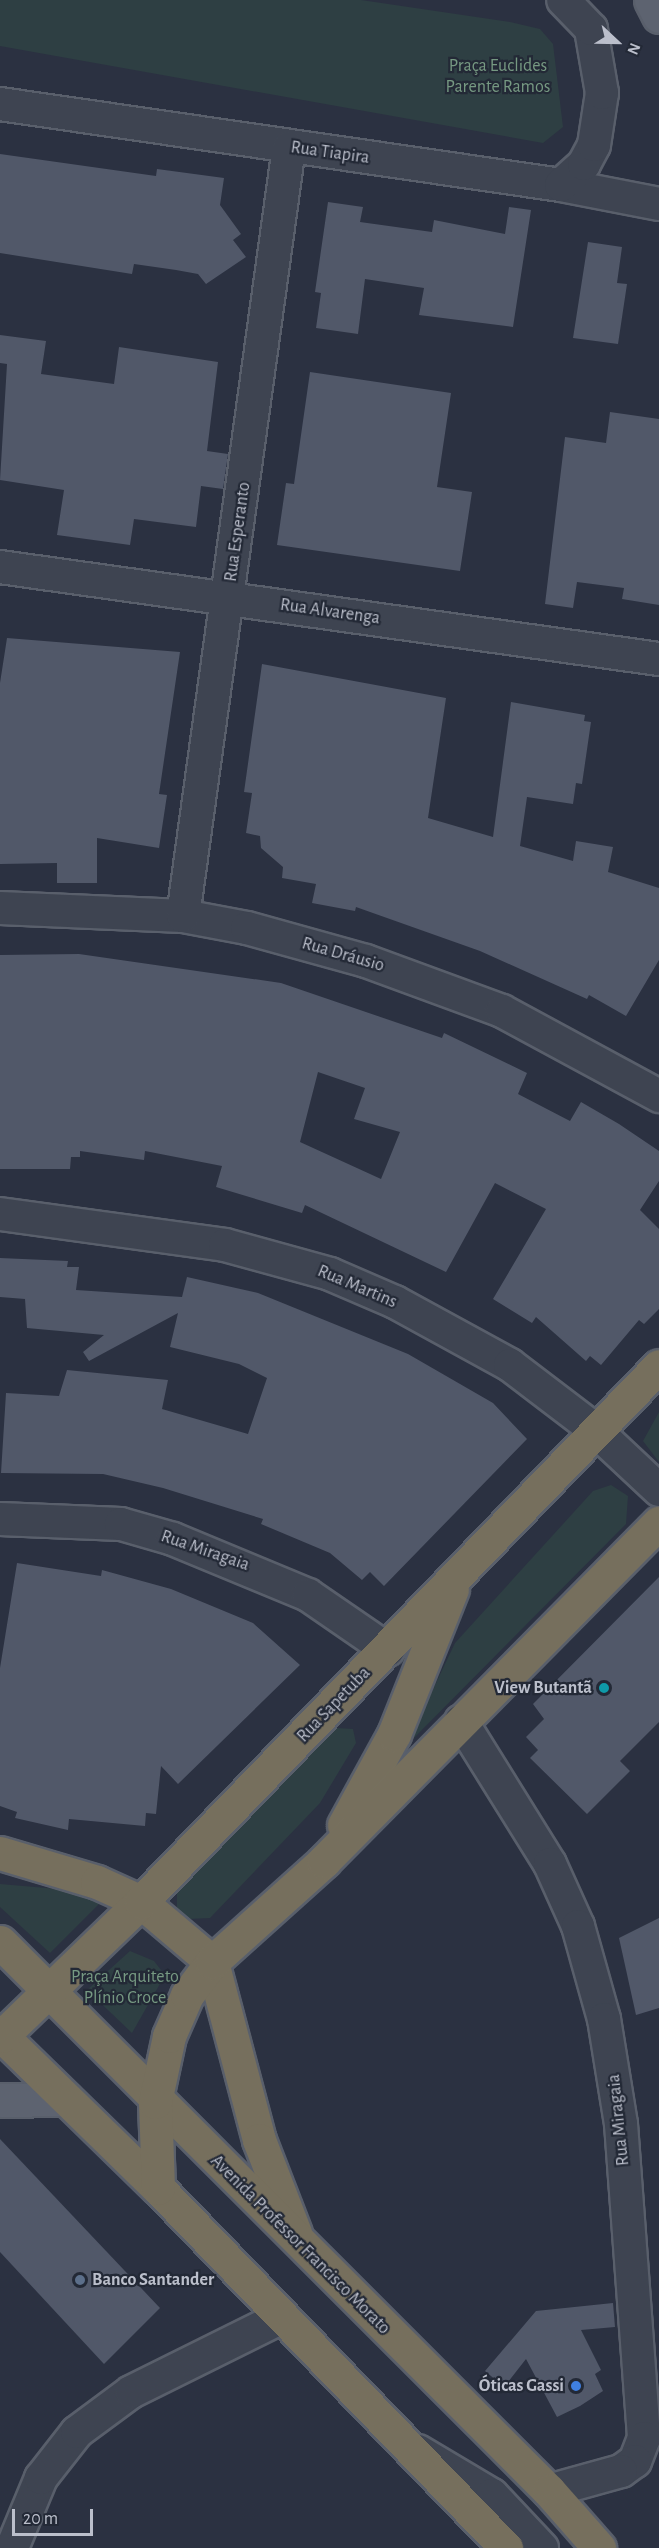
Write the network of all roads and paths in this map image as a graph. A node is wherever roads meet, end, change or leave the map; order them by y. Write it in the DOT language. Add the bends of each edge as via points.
graph roads {
  1 [pos="563,0"];
  2 [pos="651,0"];
  3 [pos="659,16"];
  4 [pos="0,104"];
  5 [pos="290,147"];
  6 [pos="561,185"];
  7 [pos="659,204"];
  8 [pos="0,567"];
  9 [pos="229,598"];
  10 [pos="659,659"];
  11 [pos="0,908"];
  12 [pos="183,916"];
  13 [pos="659,1096"];
  14 [pos="0,1214"];
  15 [pos="659,1366"];
  16 [pos="594,1429"];
  17 [pos="659,1490"];
  18 [pos="0,1519"];
  19 [pos="659,1523"];
  20 [pos="456,1576"];
  21 [pos="388,1650"];
  22 [pos="461,1721"];
  23 [pos="0,1853"];
  24 [pos="324,1861"];
  25 [pos="176,1867"];
  26 [pos="77,1876"];
  27 [pos="141,1902"];
  28 [pos="0,1942"];
  29 [pos="212,1962"];
  30 [pos="50,1991"];
  31 [pos="1,2036"];
  32 [pos="66,2099"];
  33 [pos="155,2102"];
  34 [pos="2,2110"];
  35 [pos="158,2188"];
  36 [pos="300,2244"];
  37 [pos="280,2318"];
  38 [pos="407,2445"];
  39 [pos="549,2491"];
  40 [pos="12,2548"];
  41 [pos="506,2548"];
  42 [pos="542,2548"];
  43 [pos="599,2548"];
  1 -- 6 [label="street" via="591,29 602,93 594,145 584,164"];
  2 -- 3 [label="main road"];
  4 -- 5 [label="street, Rua Tiapira"];
  5 -- 6 [label="street, Rua Tiapira"];
  5 -- 9 [label="street, Rua Esperanto"];
  6 -- 7 [label="street, Rua Tiapira"];
  8 -- 9 [label="street, Rua Alvarenga"];
  9 -- 10 [label="street, Rua Alvarenga"];
  9 -- 12 [label="street, Rua Esperanto"];
  11 -- 12 [label="street, Rua Dráusio"];
  12 -- 13 [label="street, Rua Dráusio" via="248,928 428,982 556,1037"];
  14 -- 16 [label="street, Rua Martins" via="225,1245 330,1274 395,1302 510,1365"];
  15 -- 16 [label="highway, Rua Sapetuba"];
  16 -- 17 [label="street, Rua Martins"];
  16 -- 20 [label="highway, Rua Sapetuba"];
  18 -- 21 [label="street, Rua Miragaia" via="121,1524 182,1542 308,1595"];
  19 -- 22 [label="highway"];
  20 -- 21 [label="highway, Rua Sapetuba"];
  20 -- 24 [label="highway" via="394,1734"];
  21 -- 25 [label="highway, Rua Sapetuba"];
  22 -- 24 [label="highway"];
  22 -- 39 [label="street, Rua Miragaia" via="550,1864 578,1926 604,2019 621,2124 644,2438 635,2461 621,2471"];
  23 -- 26 [label="highway"];
  24 -- 29 [label="highway"];
  25 -- 26 [label="highway" via="131,1877"];
  25 -- 27 [label="highway, Rua Sapetuba"];
  26 -- 27 [label="highway"];
  27 -- 29 [label="highway"];
  27 -- 30 [label="highway, Rua Sapetuba"];
  28 -- 30 [label="highway, Avenida Professor Francisco Morato"];
  29 -- 33 [label="highway" via="187,1995 169,2036"];
  29 -- 36 [label="highway" via="259,2140"];
  30 -- 31 [label="highway, Rua Sapetuba"];
  30 -- 33 [label="highway, Avenida Professor Francisco Morato"];
  31 -- 32 [label="highway"];
  32 -- 34 [label="main road"];
  32 -- 35 [label="highway"];
  33 -- 35 [label="highway"];
  33 -- 36 [label="highway, Avenida Professor Francisco Morato"];
  35 -- 37 [label="highway"];
  36 -- 39 [label="highway, Avenida Professor Francisco Morato"];
  37 -- 38 [label="highway"];
  37 -- 40 [label="street" via="176,2356 77,2432 41,2478"];
  38 -- 41 [label="highway"];
  38 -- 42 [label="street" via="492,2495"];
  39 -- 43 [label="highway, Avenida Professor Francisco Morato"];
}
